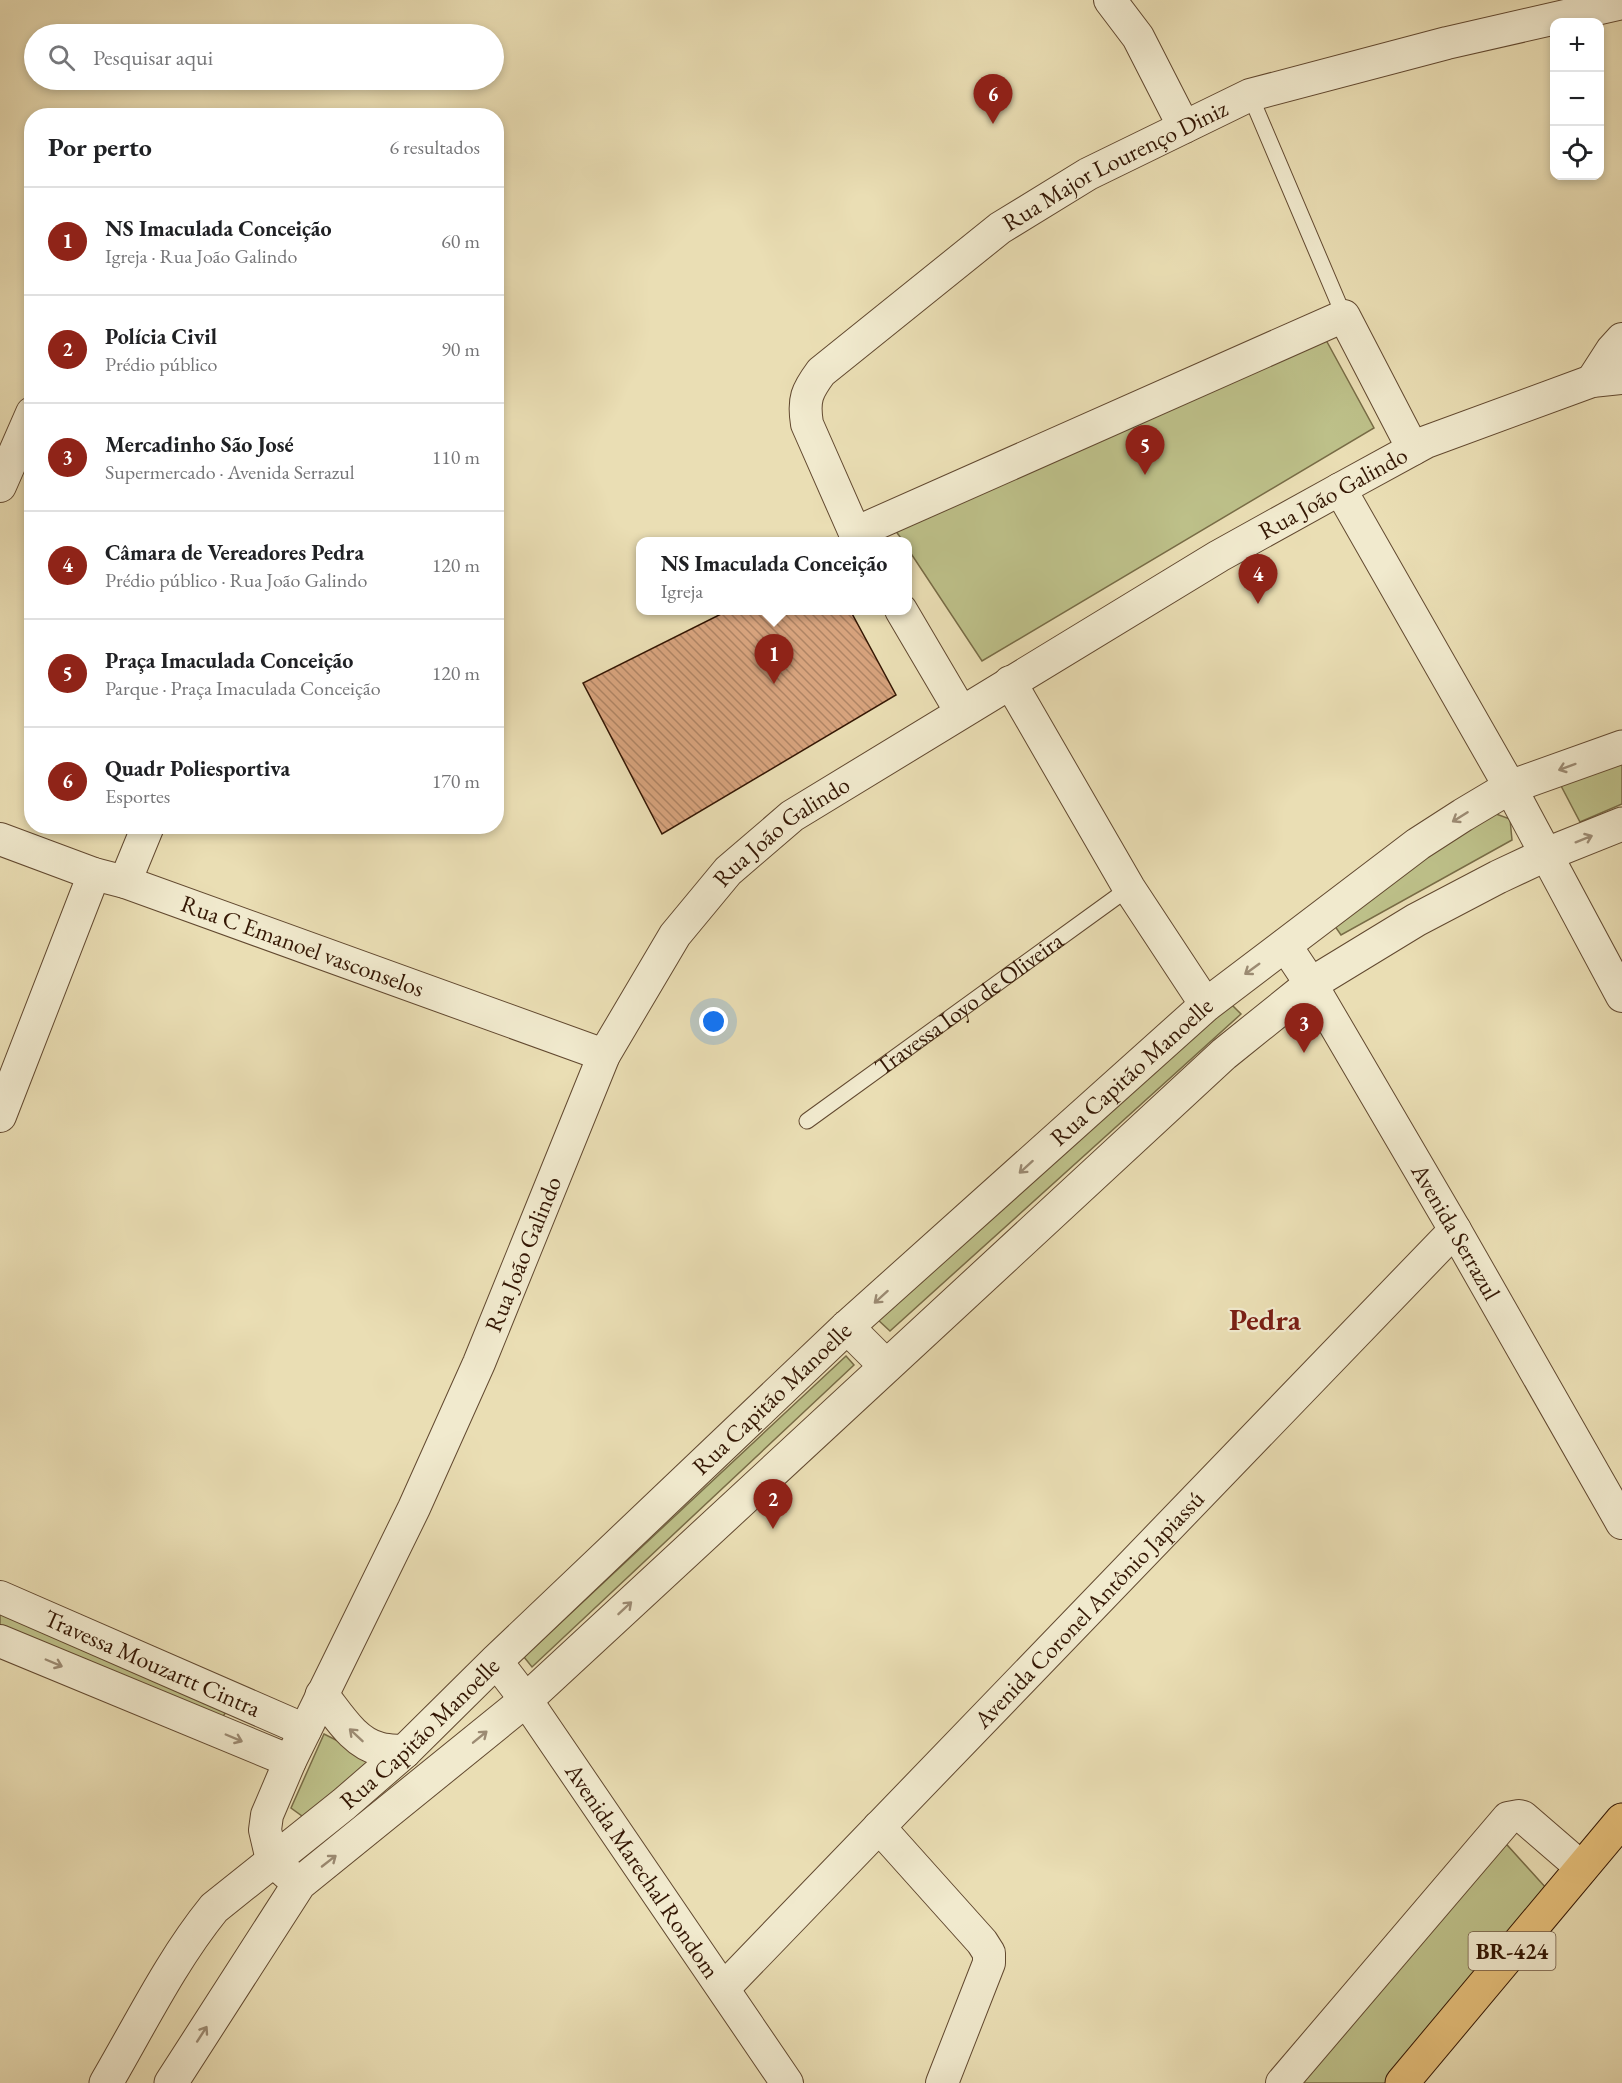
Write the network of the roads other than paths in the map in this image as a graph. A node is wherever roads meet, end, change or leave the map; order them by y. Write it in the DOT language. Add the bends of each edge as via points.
graph roads {
  1 [pos="1110,0"];
  2 [pos="1622,3"];
  3 [pos="1250,95"];
  4 [pos="1184,127"];
  5 [pos="1344,316"];
  6 [pos="1622,339"];
  7 [pos="1607,379"];
  8 [pos="24,431"];
  9 [pos="1413,448"];
  10 [pos="0,486"];
  11 [pos="1340,489"];
  12 [pos="857,537"];
  13 [pos="904,615"];
  14 [pos="1010,682"];
  15 [pos="961,712"];
  16 [pos="1622,747"];
  17 [pos="1510,788"];
  18 [pos="1622,824"];
  19 [pos="145,834"];
  20 [pos="0,839"];
  21 [pos="1547,854"];
  22 [pos="93,874"];
  23 [pos="125,882"];
  24 [pos="1130,888"];
  25 [pos="1285,945"];
  26 [pos="1311,984"];
  27 [pos="1622,996"];
  28 [pos="1206,1005"];
  29 [pos="604,1055"];
  30 [pos="0,1116"];
  31 [pos="807,1121"];
  32 [pos="1455,1230"];
  33 [pos="847,1327"];
  34 [pos="886,1366"];
  35 [pos="1622,1523"];
  36 [pos="0,1597"];
  37 [pos="0,1641"];
  38 [pos="495,1661"];
  39 [pos="329,1682"];
  40 [pos="526,1700"];
  41 [pos="305,1730"];
  42 [pos="404,1752"];
  43 [pos="290,1761"];
  44 [pos="1622,1820"];
  45 [pos="879,1827"];
  46 [pos="272,1860"];
  47 [pos="1582,1868"];
  48 [pos="299,1884"];
  49 [pos="724,1988"];
  50 [pos="106,2083"];
  51 [pos="171,2083"];
  52 [pos="787,2083"];
  53 [pos="942,2083"];
  54 [pos="1282,2083"];
  55 [pos="1402,2083"];
  1 -- 4 [label="street" via="1138,37"];
  2 -- 3 [label="street, Rua Major Lourenço Diniz" via="1447,43"];
  3 -- 4 [label="street, Rua Major Lourenço Diniz"];
  3 -- 5 [label="lane"];
  4 -- 12 [label="street, Rua Major Lourenço Diniz" via="1088,174 1000,228 821,372 808,389 804,406 807,424"];
  5 -- 9 [label="street"];
  5 -- 12 [label="street"];
  6 -- 7 [label="street" via="1612,350"];
  7 -- 9 [label="street, Rua João Galindo"];
  8 -- 10 [label="street"];
  9 -- 11 [label="street, Rua João Galindo"];
  11 -- 14 [label="street, Rua João Galindo" via="1219,556"];
  11 -- 17 [label="street"];
  13 -- 15 [label="street"];
  14 -- 15 [label="street, Rua João Galindo"];
  14 -- 24 [label="street"];
  15 -- 29 [label="street, Rua João Galindo" via="792,816 728,871 675,935"];
  16 -- 17 [label="street, Rua Capitão Manoelle, one-way"];
  17 -- 21 [label="street"];
  17 -- 25 [label="street, Rua Capitão Manoelle, one-way" via="1418,844"];
  21 -- 18 [label="street, Rua Capitão Manoelle, one-way"];
  19 -- 23 [label="street"];
  20 -- 22 [label="street, Rua C Emanoel vasconselos"];
  21 -- 26 [label="street, Rua Capitão Manoelle" via="1416,920"];
  21 -- 27 [label="street"];
  22 -- 23 [label="street, Rua C Emanoel vasconselos"];
  22 -- 30 [label="street"];
  23 -- 29 [label="street, Rua C Emanoel vasconselos"];
  24 -- 28 [label="street"];
  24 -- 31 [label="lane, Travessa Ioyo de Oliveira"];
  25 -- 26 [label="street, Avenida Serrazul"];
  25 -- 28 [label="street, Rua Capitão Manoelle, one-way"];
  26 -- 32 [label="street, Avenida Serrazul"];
  26 -- 34 [label="street, Rua Capitão Manoelle" via="1224,1054"];
  28 -- 33 [label="street, Rua Capitão Manoelle, one-way"];
  29 -- 39 [label="street, Rua João Galindo" via="479,1364"];
  32 -- 35 [label="street, Avenida Serrazul"];
  32 -- 45 [label="street, Avenida Coronel Antônio Japiassú"];
  33 -- 34 [label="street"];
  33 -- 38 [label="street, Rua Capitão Manoelle"];
  40 -- 34 [label="street, Rua Capitão Manoelle, one-way"];
  36 -- 41 [label="street, Travessa Mouzartt Cintra"];
  37 -- 43 [label="street, Travessa Mouzartt Cintra, one-way"];
  38 -- 40 [label="street, Avenida Marechal Rondom"];
  38 -- 42 [label="street, Rua Capitão Manoelle"];
  39 -- 41 [label="street, Rua João Galindo"];
  42 -- 39 [label="street, one-way" via="364,1743 348,1728"];
  48 -- 40 [label="street, Rua Capitão Manoelle, one-way"];
  40 -- 49 [label="street, Avenida Marechal Rondom"];
  41 -- 43 [label="street, Rua João Galindo"];
  42 -- 46 [label="street, Rua Capitão Manoelle"];
  43 -- 46 [label="street, Rua João Galindo" via="267,1815 265,1830"];
  44 -- 47 [label="main road, BR-424"];
  45 -- 49 [label="street, Avenida Coronel Antônio Japiassú"];
  45 -- 53 [label="street" via="989,1953 989,1963"];
  46 -- 48 [label="street"];
  46 -- 50 [label="street, Rua Capitão Manoelle" via="214,1908 199,1926"];
  47 -- 54 [label="street" via="1523,1817 1508,1818"];
  47 -- 55 [label="main road, BR-424"];
  51 -- 48 [label="street, Rua Capitão Manoelle, one-way"];
  49 -- 52 [label="street, Avenida Marechal Rondom"];
}
